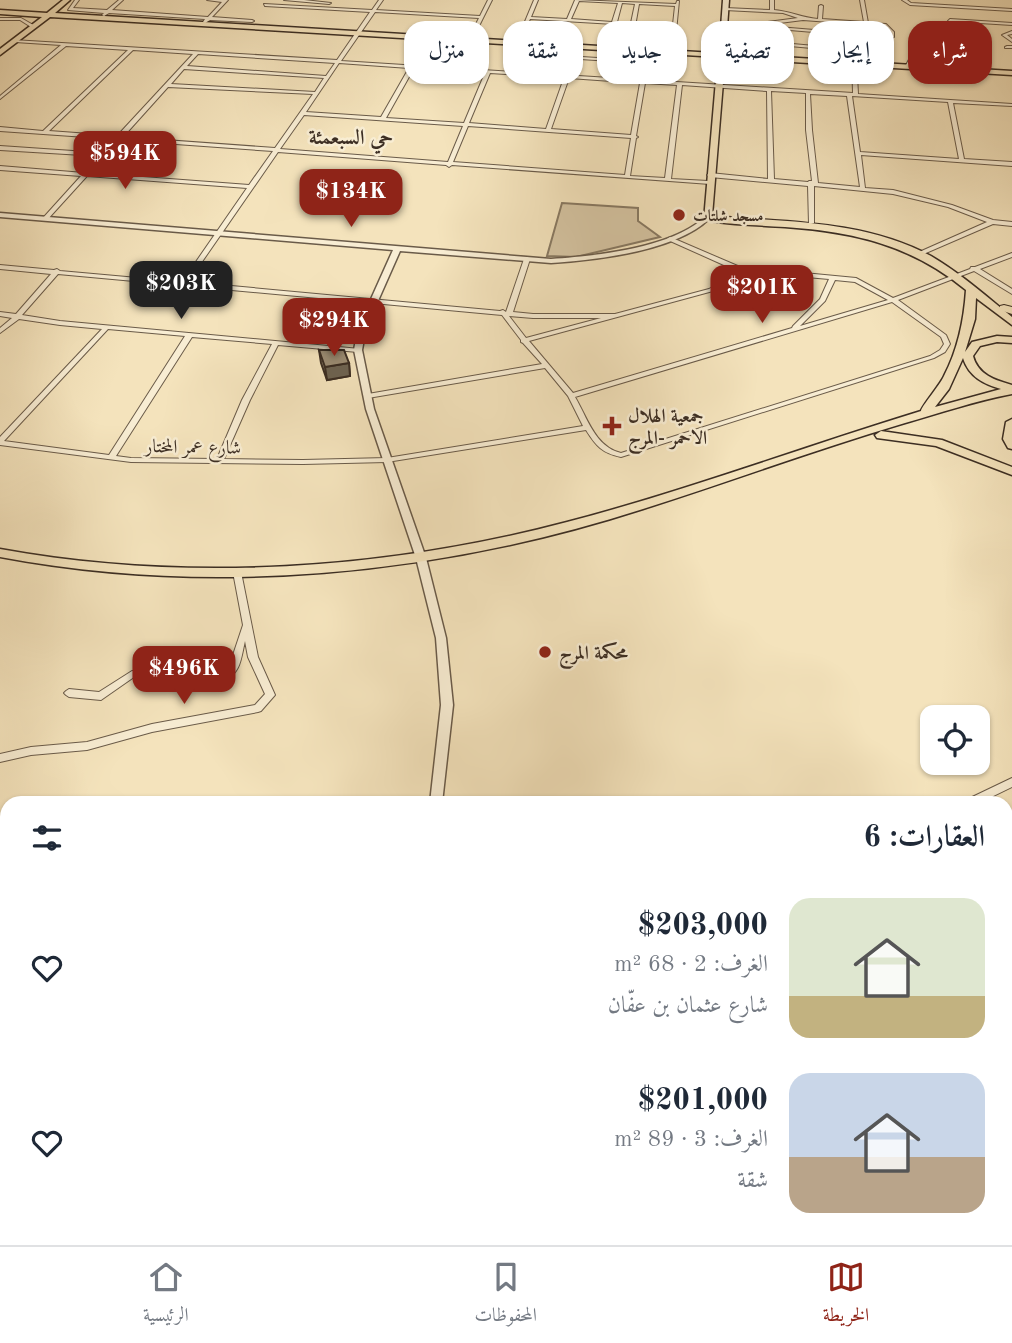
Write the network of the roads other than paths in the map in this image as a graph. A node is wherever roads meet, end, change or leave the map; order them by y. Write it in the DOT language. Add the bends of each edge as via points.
graph roads {
  1 [pos="67,0"];
  2 [pos="78,0"];
  3 [pos="121,0"];
  4 [pos="209,0"];
  5 [pos="270,0"];
  6 [pos="286,0"];
  7 [pos="490,0"];
  8 [pos="536,0"];
  9 [pos="577,0"];
  10 [pos="726,0"];
  11 [pos="772,0"];
  12 [pos="862,0"];
  13 [pos="904,0"];
  14 [pos="225,1"];
  15 [pos="620,2"];
  16 [pos="637,3"];
  17 [pos="678,3"];
  18 [pos="265,5"];
  19 [pos="377,6"];
  20 [pos="821,6"];
  21 [pos="725,9"];
  22 [pos="1012,10"];
  23 [pos="772,11"];
  24 [pos="0,12"];
  25 [pos="484,12"];
  26 [pos="50,14"];
  27 [pos="104,15"];
  28 [pos="481,18"];
  29 [pos="528,18"];
  30 [pos="0,19"];
  31 [pos="803,19"];
  32 [pos="569,20"];
  33 [pos="820,20"];
  34 [pos="950,20"];
  35 [pos="480,21"];
  36 [pos="527,21"];
  37 [pos="615,21"];
  38 [pos="633,21"];
  39 [pos="676,21"];
  40 [pos="724,21"];
  41 [pos="792,21"];
  42 [pos="835,21"];
  43 [pos="866,21"];
  44 [pos="205,22"];
  45 [pos="597,22"];
  46 [pos="250,24"];
  47 [pos="1012,24"];
  48 [pos="33,26"];
  49 [pos="1012,32"];
  50 [pos="360,33"];
  51 [pos="404,35"];
  52 [pos="15,41"];
  53 [pos="1012,41"];
  54 [pos="65,44"];
  55 [pos="131,49"];
  56 [pos="2,50"];
  57 [pos="196,53"];
  58 [pos="338,62"];
  59 [pos="894,65"];
  60 [pos="404,66"];
  61 [pos="907,66"];
  62 [pos="183,67"];
  63 [pos="1012,73"];
  64 [pos="327,77"];
  65 [pos="404,81"];
  66 [pos="483,84"];
  67 [pos="564,84"];
  68 [pos="643,84"];
  69 [pos="680,84"];
  70 [pos="687,84"];
  71 [pos="855,84"];
  72 [pos="166,85"];
  73 [pos="718,86"];
  74 [pos="769,89"];
  75 [pos="808,92"];
  76 [pos="315,93"];
  77 [pos="849,94"];
  78 [pos="856,95"];
  79 [pos="0,98"];
  80 [pos="950,101"];
  81 [pos="1012,105"];
  82 [pos="302,113"];
  83 [pos="383,119"];
  84 [pos="466,125"];
  85 [pos="0,129"];
  86 [pos="548,130"];
  87 [pos="45,132"];
  88 [pos="635,137"];
  89 [pos="118,138"];
  90 [pos="0,148"];
  91 [pos="276,151"];
  92 [pos="858,153"];
  93 [pos="102,155"];
  94 [pos="962,159"];
  95 [pos="449,164"];
  96 [pos="1012,164"];
  97 [pos="0,168"];
  98 [pos="85,174"];
  99 [pos="627,177"];
  100 [pos="709,179"];
  101 [pos="771,179"];
  102 [pos="668,180"];
  103 [pos="813,182"];
  104 [pos="251,187"];
  105 [pos="863,187"];
  106 [pos="0,215"];
  107 [pos="707,217"];
  108 [pos="45,219"];
  109 [pos="992,222"];
  110 [pos="811,223"];
  111 [pos="1012,223"];
  112 [pos="219,234"];
  113 [pos="670,239"];
  114 [pos="398,247"];
  115 [pos="924,253"];
  116 [pos="1012,255"];
  117 [pos="527,259"];
  118 [pos="0,267"];
  119 [pos="972,268"];
  120 [pos="739,269"];
  121 [pos="57,271"];
  122 [pos="955,275"];
  123 [pos="833,277"];
  124 [pos="185,282"];
  125 [pos="971,292"];
  126 [pos="1012,292"];
  127 [pos="374,300"];
  128 [pos="893,300"];
  129 [pos="1009,311"];
  130 [pos="506,313"];
  131 [pos="0,314"];
  132 [pos="618,316"];
  133 [pos="553,317"];
  134 [pos="16,318"];
  135 [pos="1012,322"];
  136 [pos="107,327"];
  137 [pos="0,331"];
  138 [pos="560,331"];
  139 [pos="790,331"];
  140 [pos="189,336"];
  141 [pos="1012,340"];
  142 [pos="523,341"];
  143 [pos="276,343"];
  144 [pos="358,350"];
  145 [pos="544,366"];
  146 [pos="1012,390"];
  147 [pos="368,396"];
  148 [pos="571,396"];
  149 [pos="1012,399"];
  150 [pos="907,419"];
  151 [pos="1012,422"];
  152 [pos="587,428"];
  153 [pos="881,435"];
  154 [pos="0,442"];
  155 [pos="825,444"];
  156 [pos="1012,444"];
  157 [pos="111,458"];
  158 [pos="387,460"];
  159 [pos="219,462"];
  160 [pos="1012,471"];
  161 [pos="0,553"];
  162 [pos="421,558"];
  163 [pos="237,572"];
  164 [pos="246,625"];
  165 [pos="69,693"];
  166 [pos="0,758"];
  167 [pos="1012,782"];
  168 [pos="437,796"];
  169 [pos="984,796"];
  1 -- 26 [label="main road"];
  2 -- 27 [label="street" via="70,9"];
  3 -- 27 [label="street"];
  4 -- 14 [label="street"];
  5 -- 18 [label="street"];
  6 -- 19 [label="street"];
  7 -- 25 [label="street"];
  8 -- 29 [label="street"];
  9 -- 15 [label="street"];
  9 -- 32 [label="street"];
  10 -- 21 [label="main road"];
  11 -- 23 [label="street"];
  12 -- 43 [label="street"];
  13 -- 22 [label="street"];
  14 -- 44 [label="street"];
  15 -- 16 [label="street"];
  15 -- 37 [label="street"];
  16 -- 17 [label="street"];
  16 -- 38 [label="street"];
  17 -- 39 [label="street"];
  18 -- 19 [label="street"];
  18 -- 46 [label="street"];
  19 -- 25 [label="street"];
  19 -- 28 [label="street"];
  19 -- 50 [label="street"];
  20 -- 33 [label="street"];
  21 -- 23 [label="street"];
  21 -- 40 [label="main road"];
  23 -- 31 [label="street"];
  24 -- 26 [label="main road"];
  25 -- 28 [label="street"];
  26 -- 27 [label="main road"];
  26 -- 48 [label="main road"];
  27 -- 44 [label="main road"];
  28 -- 35 [label="street"];
  29 -- 32 [label="street"];
  29 -- 36 [label="street"];
  30 -- 48 [label="street" via="21,19"];
  31 -- 33 [label="street"];
  31 -- 41 [label="street"];
  32 -- 45 [label="street"];
  33 -- 42 [label="street"];
  34 -- 47 [label="street"];
  44 -- 46 [label="main road"];
  46 -- 50 [label="main road"];
  48 -- 52 [label="main road"];
  49 -- 53 [label="street" via="1004,35"];
  50 -- 51 [label="main road"];
  50 -- 58 [label="street"];
  52 -- 54 [label="street"];
  52 -- 56 [label="main road"];
  54 -- 55 [label="street"];
  54 -- 79 [label="street"];
  55 -- 57 [label="street"];
  55 -- 87 [label="street"];
  57 -- 58 [label="street"];
  57 -- 62 [label="street"];
  58 -- 60 [label="street"];
  58 -- 64 [label="street"];
  59 -- 61 [label="main road"];
  61 -- 63 [label="main road"];
  62 -- 64 [label="street"];
  62 -- 72 [label="street"];
  64 -- 76 [label="street"];
  65 -- 83 [label="street"];
  66 -- 84 [label="street"];
  67 -- 86 [label="street"];
  68 -- 88 [label="street"];
  69 -- 102 [label="street"];
  70 -- 73 [label="street"];
  71 -- 78 [label="street"];
  72 -- 76 [label="street"];
  72 -- 89 [label="street"];
  73 -- 74 [label="street"];
  73 -- 100 [label="main road"];
  74 -- 75 [label="street"];
  74 -- 101 [label="street"];
  75 -- 77 [label="street"];
  75 -- 103 [label="street"];
  76 -- 82 [label="street"];
  77 -- 78 [label="street"];
  77 -- 92 [label="street"];
  78 -- 80 [label="street"];
  80 -- 81 [label="street"];
  80 -- 94 [label="street"];
  82 -- 83 [label="street"];
  82 -- 91 [label="street"];
  83 -- 84 [label="street"];
  84 -- 86 [label="street"];
  84 -- 95 [label="street"];
  85 -- 87 [label="street"];
  86 -- 88 [label="street"];
  87 -- 89 [label="street"];
  88 -- 99 [label="street"];
  89 -- 91 [label="street"];
  89 -- 93 [label="street"];
  90 -- 93 [label="street"];
  91 -- 95 [label="street"];
  91 -- 104 [label="street"];
  92 -- 94 [label="street"];
  92 -- 105 [label="street"];
  93 -- 98 [label="street"];
  94 -- 96 [label="street"];
  95 -- 99 [label="street"];
  97 -- 98 [label="street"];
  98 -- 104 [label="street"];
  98 -- 108 [label="street"];
  99 -- 102 [label="street"];
  100 -- 101 [label="street"];
  100 -- 102 [label="street"];
  100 -- 107 [label="main road"];
  101 -- 103 [label="street"];
  103 -- 105 [label="street"];
  103 -- 110 [label="street"];
  104 -- 112 [label="street"];
  105 -- 109 [label="street" via="922,199"];
  106 -- 108 [label="street"];
  107 -- 110 [label="main road"];
  107 -- 113 [label="street" via="700,226"];
  107 -- 115 [label="main road" via="852,232"];
  108 -- 112 [label="street"];
  109 -- 111 [label="street"];
  109 -- 115 [label="street"];
  110 -- 115 [label="main road" via="875,231"];
  112 -- 114 [label="street"];
  112 -- 124 [label="street"];
  113 -- 117 [label="street" via="574,260"];
  113 -- 120 [label="street"];
  114 -- 117 [label="street"];
  114 -- 127 [label="street"];
  115 -- 122 [label="main road"];
  116 -- 119 [label="street"];
  117 -- 130 [label="street"];
  118 -- 121 [label="street"];
  119 -- 122 [label="street"];
  119 -- 126 [label="street"];
  120 -- 123 [label="street"];
  120 -- 132 [label="street" via="711,290"];
  121 -- 124 [label="street"];
  121 -- 134 [label="street"];
  122 -- 125 [label="main road"];
  122 -- 128 [label="street"];
  122 -- 129 [label="main road"];
  123 -- 128 [label="street" via="856,280"];
  123 -- 139 [label="street" via="823,300"];
  124 -- 127 [label="street"];
  125 -- 135 [label="main road"];
  125 -- 150 [label="main road" via="971,318 940,397"];
  127 -- 130 [label="street"];
  127 -- 144 [label="street"];
  128 -- 139 [label="street"];
  128 -- 152 [label="street" via="944,337 943,351 631,454 608,451"];
  130 -- 133 [label="street"];
  130 -- 142 [label="street"];
  131 -- 134 [label="street"];
  132 -- 133 [label="street"];
  132 -- 138 [label="street"];
  133 -- 138 [label="street"];
  134 -- 136 [label="street"];
  134 -- 137 [label="street"];
  136 -- 140 [label="street"];
  136 -- 154 [label="street"];
  138 -- 142 [label="street"];
  139 -- 148 [label="street"];
  140 -- 143 [label="street"];
  140 -- 157 [label="street"];
  141 -- 146 [label="main road" via="976,344 968,356 980,376"];
  142 -- 145 [label="street"];
  143 -- 144 [label="street"];
  143 -- 159 [label="street"];
  144 -- 147 [label="street"];
  145 -- 147 [label="street"];
  145 -- 148 [label="street"];
  146 -- 150 [label="main road"];
  147 -- 158 [label="street"];
  148 -- 152 [label="street"];
  149 -- 153 [label="main road"];
  150 -- 155 [label="main road"];
  151 -- 156 [label="main road"];
  152 -- 158 [label="street, شارع عمر المختار"];
  153 -- 155 [label="main road"];
  153 -- 160 [label="main road" via="938,443"];
  154 -- 157 [label="street, شارع عمر المختار"];
  155 -- 162 [label="main road" via="577,523"];
  157 -- 159 [label="street, شارع عمر المختار"];
  158 -- 159 [label="street, شارع عمر المختار"];
  158 -- 162 [label="street"];
  161 -- 163 [label="main road" via="113,567"];
  162 -- 163 [label="main road" via="339,568"];
  162 -- 168 [label="street" via="445,664 447,705"];
  163 -- 164 [label="street"];
  164 -- 165 [label="street" via="232,672 224,678 132,674 101,696"];
  164 -- 166 [label="street" via="253,657 270,695 262,705 87,746"];
  167 -- 169 [label="street"];
}
